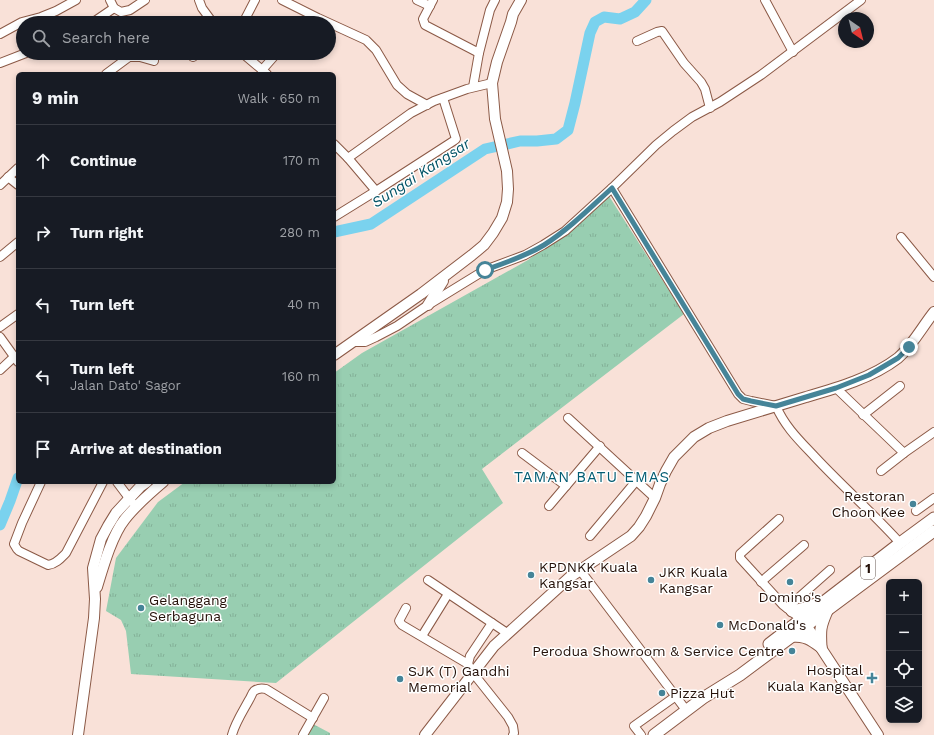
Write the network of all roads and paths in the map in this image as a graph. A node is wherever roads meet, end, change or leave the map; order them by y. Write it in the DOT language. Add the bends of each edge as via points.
graph roads {
  1 [pos="76,0"];
  2 [pos="110,0"];
  3 [pos="145,0"];
  4 [pos="199,0"];
  5 [pos="255,0"];
  6 [pos="282,0"];
  7 [pos="417,0"];
  8 [pos="495,0"];
  9 [pos="521,0"];
  10 [pos="765,0"];
  11 [pos="861,0"];
  12 [pos="431,3"];
  13 [pos="114,8"];
  14 [pos="44,16"];
  15 [pos="102,16"];
  16 [pos="208,16"];
  17 [pos="247,16"];
  18 [pos="308,16"];
  19 [pos="16,25"];
  20 [pos="336,28"];
  21 [pos="0,34"];
  22 [pos="637,41"];
  23 [pos="793,52"];
  24 [pos="479,53"];
  25 [pos="16,57"];
  26 [pos="125,60"];
  27 [pos="150,60"];
  28 [pos="250,60"];
  29 [pos="272,60"];
  30 [pos="154,61"];
  31 [pos="0,63"];
  32 [pos="109,72"];
  33 [pos="264,72"];
  34 [pos="492,83"];
  35 [pos="473,87"];
  36 [pos="443,98"];
  37 [pos="427,105"];
  38 [pos="710,108"];
  39 [pos="336,146"];
  40 [pos="348,158"];
  41 [pos="16,170"];
  42 [pos="8,177"];
  43 [pos="16,183"];
  44 [pos="0,184"];
  45 [pos="612,188"];
  46 [pos="376,191"];
  47 [pos="336,216"];
  48 [pos="901,237"];
  49 [pos="16,244"];
  50 [pos="0,257"];
  51 [pos="446,276"];
  52 [pos="934,277"];
  53 [pos="428,305"];
  54 [pos="934,312"];
  55 [pos="16,315"];
  56 [pos="0,327"];
  57 [pos="0,337"];
  58 [pos="353,342"];
  59 [pos="336,354"];
  60 [pos="16,360"];
  61 [pos="0,370"];
  62 [pos="900,386"];
  63 [pos="836,388"];
  64 [pos="776,406"];
  65 [pos="863,415"];
  66 [pos="568,418"];
  67 [pos="934,432"];
  68 [pos="600,446"];
  69 [pos="522,453"];
  70 [pos="904,453"];
  71 [pos="881,471"];
  72 [pos="637,480"];
  73 [pos="40,484"];
  74 [pos="102,484"];
  75 [pos="118,484"];
  76 [pos="144,484"];
  77 [pos="161,484"];
  78 [pos="566,486"];
  79 [pos="129,498"];
  80 [pos="655,498"];
  81 [pos="933,502"];
  82 [pos="549,506"];
  83 [pos="136,507"];
  84 [pos="916,511"];
  85 [pos="934,518"];
  86 [pos="779,519"];
  87 [pos="934,531"];
  88 [pos="590,536"];
  89 [pos="900,543"];
  90 [pos="804,545"];
  91 [pos="580,570"];
  92 [pos="830,570"];
  93 [pos="428,580"];
  94 [pos="761,582"];
  95 [pos="448,594"];
  96 [pos="95,599"];
  97 [pos="826,606"];
  98 [pos="406,608"];
  99 [pos="789,609"];
  100 [pos="804,622"];
  101 [pos="492,623"];
  102 [pos="507,633"];
  103 [pos="422,636"];
  104 [pos="792,636"];
  105 [pos="821,647"];
  106 [pos="468,664"];
  107 [pos="473,673"];
  108 [pos="714,691"];
  109 [pos="676,696"];
  110 [pos="324,698"];
  111 [pos="686,710"];
  112 [pos="313,718"];
  113 [pos="78,735"];
  114 [pos="232,735"];
  115 [pos="303,735"];
  116 [pos="425,735"];
  117 [pos="513,735"];
  118 [pos="641,735"];
  119 [pos="654,735"];
  120 [pos="878,735"];
  1 -- 14 [label="street"];
  2 -- 13 [label="street"];
  3 -- 13 [label="street" via="130,10 121,12"];
  4 -- 16 [label="street"];
  5 -- 17 [label="street"];
  6 -- 18 [label="street"];
  7 -- 12 [label="street"];
  8 -- 24 [label="street"];
  9 -- 34 [label="main road" via="513,14"];
  10 -- 23 [label="street"];
  11 -- 23 [label="street"];
  12 -- 24 [label="street" via="423,19 426,25"];
  13 -- 15 [label="street"];
  19 -- 21 [label="street"];
  20 -- 37 [label="street" via="366,40 376,50 397,86"];
  22 -- 38 [label="street" via="662,31 701,82"];
  23 -- 38 [label="street"];
  24 -- 35 [label="street"];
  25 -- 31 [label="street"];
  26 -- 32 [label="street"];
  27 -- 30 [label="street"];
  28 -- 33 [label="street"];
  29 -- 33 [label="street"];
  34 -- 35 [label="street"];
  34 -- 51 [label="main road" via="495,119 507,172 507,202 502,218 484,245"];
  35 -- 36 [label="street"];
  36 -- 37 [label="street"];
  36 -- 46 [label="street" via="456,139"];
  37 -- 40 [label="street" via="411,113"];
  38 -- 45 [label="street" via="673,131"];
  39 -- 40 [label="street"];
  40 -- 46 [label="street"];
  41 -- 42 [label="street"];
  42 -- 43 [label="street"];
  42 -- 44 [label="street"];
  45 -- 53 [label="street" via="565,231 543,246 485,270"];
  45 -- 64 [label="street" via="738,394 743,399"];
  46 -- 47 [label="street"];
  48 -- 52 [label="street"];
  49 -- 50 [label="street"];
  51 -- 53 [label="main road"];
  51 -- 58 [label="main road"];
  53 -- 58 [label="street" via="376,337 364,342"];
  54 -- 63 [label="main road" via="919,335 898,358 869,375"];
  55 -- 56 [label="street"];
  57 -- 60 [label="street"];
  58 -- 59 [label="main road"];
  60 -- 61 [label="street"];
  62 -- 65 [label="street"];
  63 -- 64 [label="main road"];
  63 -- 65 [label="street"];
  64 -- 80 [label="main road" via="727,421 694,437 674,457"];
  64 -- 89 [label="street" via="793,434"];
  65 -- 70 [label="street"];
  66 -- 68 [label="street"];
  67 -- 70 [label="street"];
  68 -- 72 [label="street"];
  68 -- 78 [label="street"];
  69 -- 78 [label="street"];
  70 -- 71 [label="street"];
  72 -- 80 [label="street"];
  72 -- 88 [label="street"];
  73 -- 74 [label="street" via="14,544 19,551 51,565 66,553"];
  75 -- 79 [label="street"];
  76 -- 79 [label="main road"];
  77 -- 83 [label="main road"];
  78 -- 82 [label="street"];
  79 -- 83 [label="street"];
  79 -- 96 [label="main road" via="116,513 101,539 93,568"];
  80 -- 91 [label="main road" via="646,516 631,536"];
  81 -- 84 [label="street"];
  83 -- 96 [label="main road" via="124,520 111,545"];
  85 -- 89 [label="highway, 1"];
  86 -- 94 [label="street" via="740,554 743,562"];
  87 -- 97 [label="highway, 1"];
  89 -- 97 [label="highway, 1"];
  90 -- 94 [label="street"];
  91 -- 102 [label="main road"];
  91 -- 109 [label="street"];
  92 -- 99 [label="street"];
  93 -- 95 [label="street"];
  94 -- 99 [label="street"];
  95 -- 101 [label="street"];
  95 -- 103 [label="street"];
  96 -- 113 [label="main road"];
  97 -- 99 [label="highway"];
  97 -- 100 [label="highway, 1"];
  97 -- 105 [label="highway" via="821,624"];
  98 -- 103 [label="street" via="399,622"];
  99 -- 100 [label="street"];
  100 -- 104 [label="highway, 1"];
  100 -- 105 [label="main road"];
  100 -- 108 [label="highway, 1" via="735,670"];
  101 -- 102 [label="street"];
  101 -- 106 [label="street" via="470,656"];
  102 -- 107 [label="main road"];
  103 -- 106 [label="street"];
  104 -- 105 [label="highway" via="806,637"];
  104 -- 108 [label="highway, 1"];
  105 -- 120 [label="main road"];
  106 -- 107 [label="street"];
  107 -- 116 [label="main road"];
  107 -- 117 [label="street" via="514,726"];
  108 -- 111 [label="highway, 1"];
  109 -- 111 [label="street"];
  109 -- 118 [label="street" via="634,726"];
  110 -- 112 [label="street"];
  111 -- 119 [label="highway, 1"];
  112 -- 114 [label="street" via="266,689 257,689"];
  112 -- 115 [label="street"];
}
